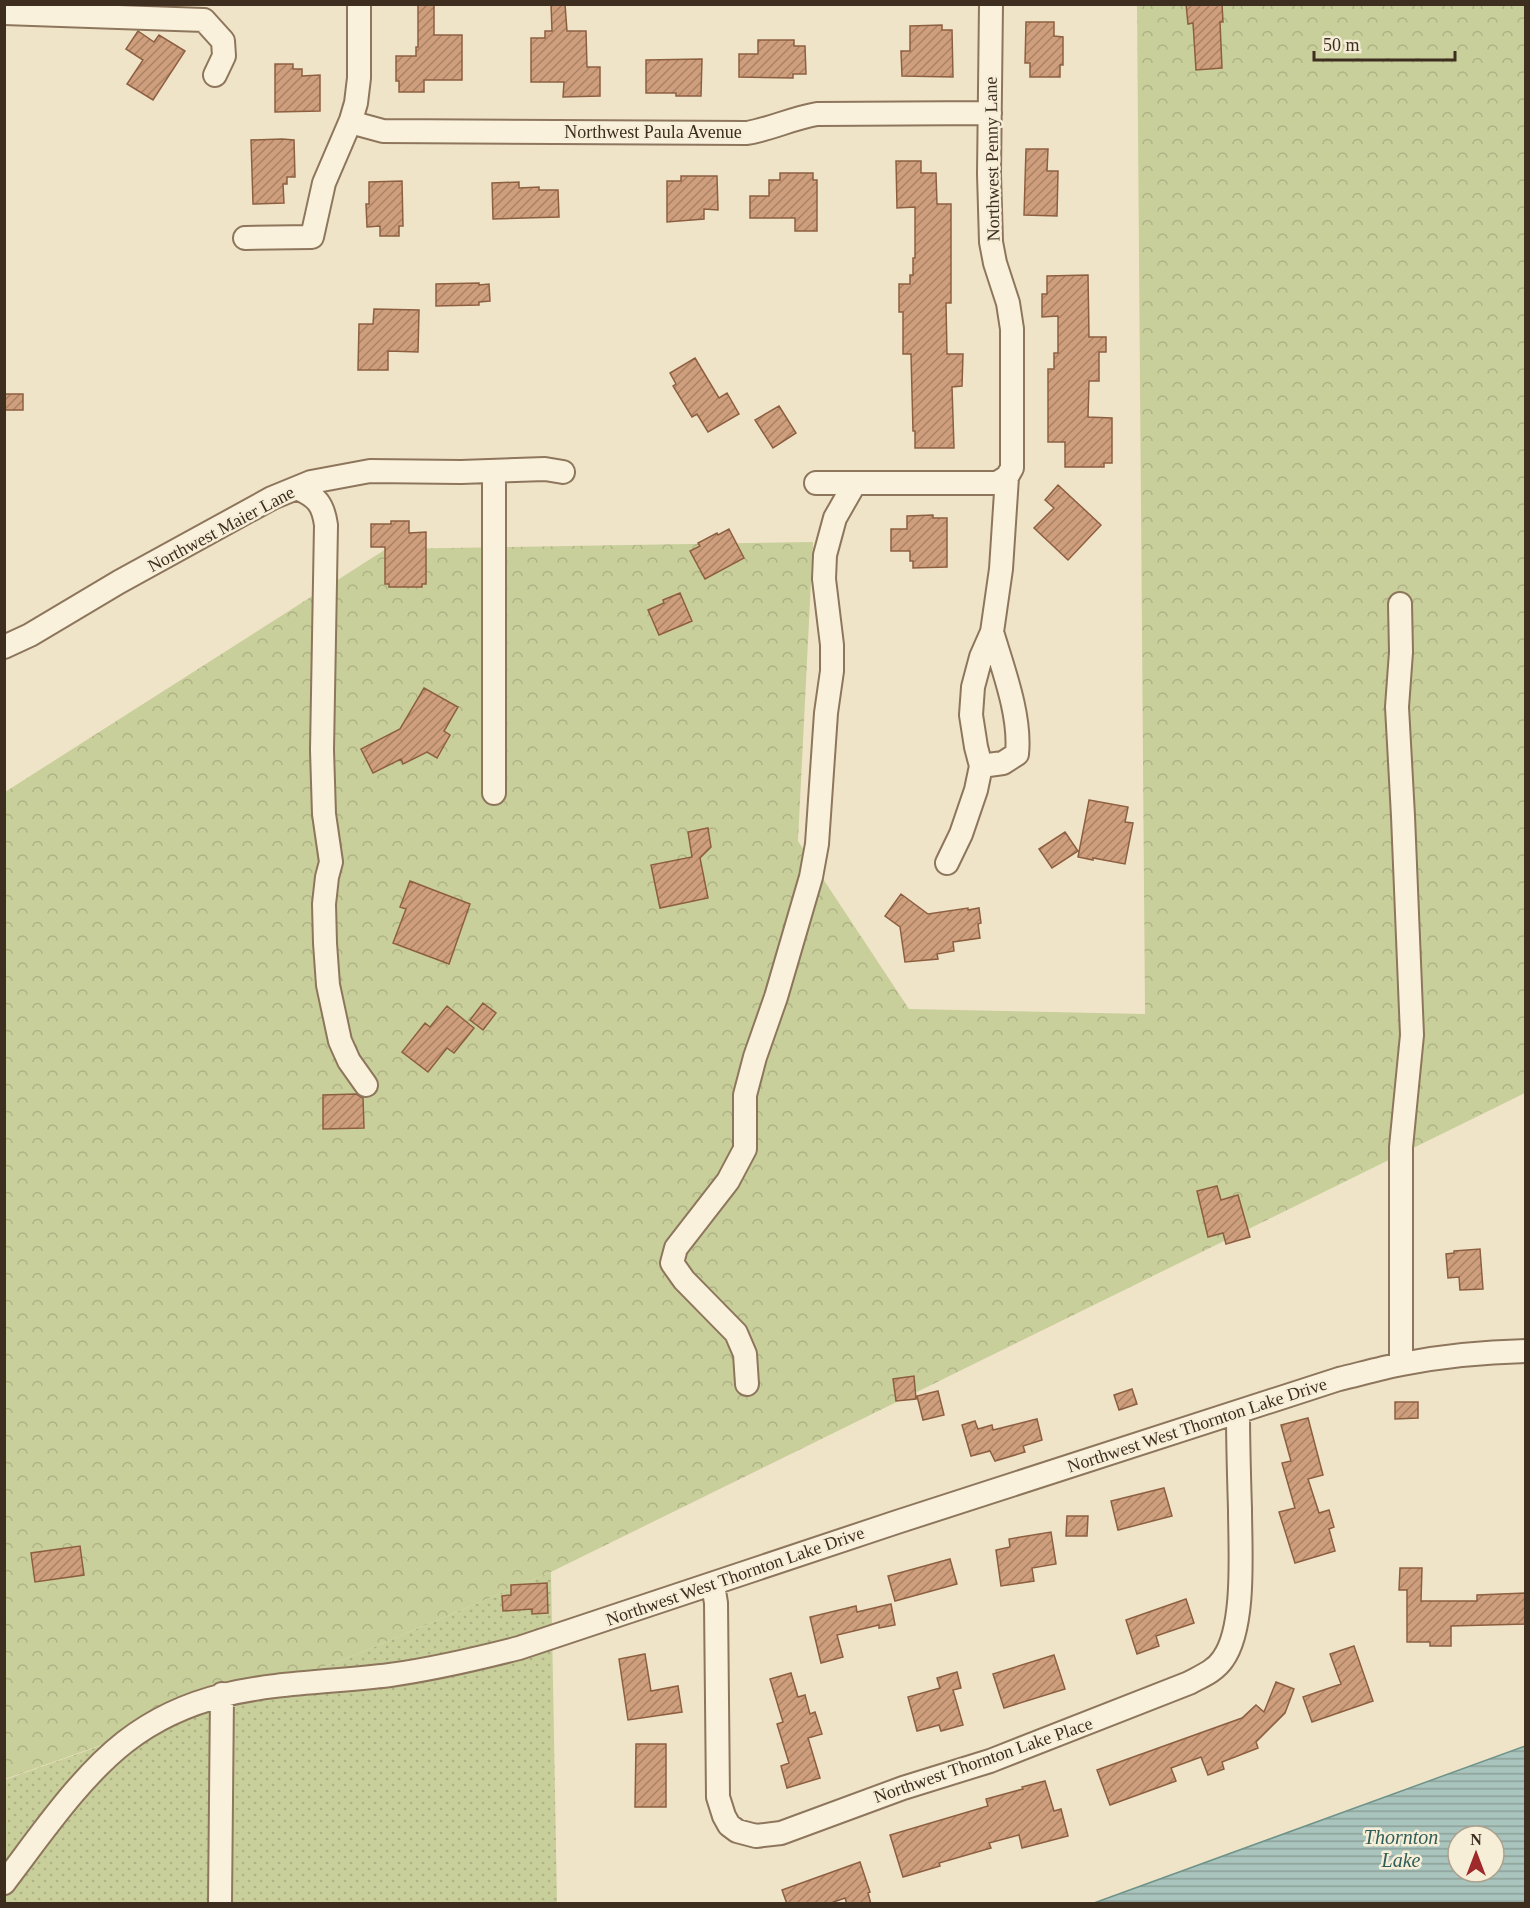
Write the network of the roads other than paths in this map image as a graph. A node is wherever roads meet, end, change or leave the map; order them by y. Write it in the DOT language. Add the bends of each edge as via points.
graph roads {
  1 [pos="358,4"];
  2 [pos="991,4"];
  3 [pos="4,14"];
  4 [pos="215,75"];
  5 [pos="990,113"];
  6 [pos="351,120"];
  7 [pos="245,238"];
  8 [pos="494,471"];
  9 [pos="563,471"];
  10 [pos="1007,477"];
  11 [pos="816,483"];
  12 [pos="855,483"];
  13 [pos="297,488"];
  14 [pos="1400,603"];
  15 [pos="992,632"];
  16 [pos="4,647"];
  17 [pos="981,766"];
  18 [pos="495,794"];
  19 [pos="947,863"];
  20 [pos="366,1085"];
  21 [pos="1526,1351"];
  22 [pos="1401,1364"];
  23 [pos="747,1384"];
  24 [pos="1238,1412"];
  25 [pos="713,1585"];
  26 [pos="222,1694"];
  27 [pos="4,1882"];
  28 [pos="220,1904"];
  1 -- 6 [label="street" via="359,78"];
  2 -- 5 [label="street, Northwest Penny Lane"];
  3 -- 4 [label="street" via="204,20 223,40 224,56"];
  5 -- 6 [label="street, Northwest Paula Avenue" via="817,114 747,133 383,131"];
  5 -- 10 [label="street, Northwest Penny Lane" via="991,242 1012,329 1013,462"];
  6 -- 7 [label="street" via="324,183 312,237"];
  8 -- 9 [label="street, Northwest Maier Lane"];
  8 -- 13 [label="street, Northwest Maier Lane" via="370,471 330,477"];
  8 -- 18 [label="street"];
  10 -- 12 [label="street" via="997,483"];
  10 -- 15 [label="street, Northwest Penny Lane"];
  11 -- 12 [label="street"];
  12 -- 23 [label="street" via="835,518 825,555 832,671 811,877 748,1086 746,1149 728,1181 675,1248 672,1263 736,1333 745,1354"];
  13 -- 16 [label="street, Northwest Maier Lane" via="272,498"];
  13 -- 20 [label="street" via="321,505 326,525 322,750 324,814 332,862 324,904 328,985 340,1041"];
  14 -- 22 [label="street" via="1397,707 1412,1035 1401,1147"];
  15 -- 17 [label="street" via="981,657 971,715"];
  15 -- 17 [label="street" via="1019,737 1017,754 1003,763"];
  17 -- 19 [label="street" via="961,834"];
  21 -- 22 [label="street, Northwest West Thornton Lake Drive"];
  22 -- 24 [label="street, Northwest West Thornton Lake Drive" via="1339,1379"];
  24 -- 25 [label="street, Northwest West Thornton Lake Drive"];
  24 -- 25 [label="street, Northwest Thornton Lake Place" via="1238,1614 1234,1637 1216,1667 1189,1683 990,1761 781,1833 756,1836 737,1831 729,1825 718,1797"];
  25 -- 26 [label="street, Northwest West Thornton Lake Drive" via="464,1662 392,1675"];
  26 -- 27 [label="street, Northwest West Thornton Lake Drive" via="163,1717 97,1766"];
  26 -- 28 [label="street"];
}
